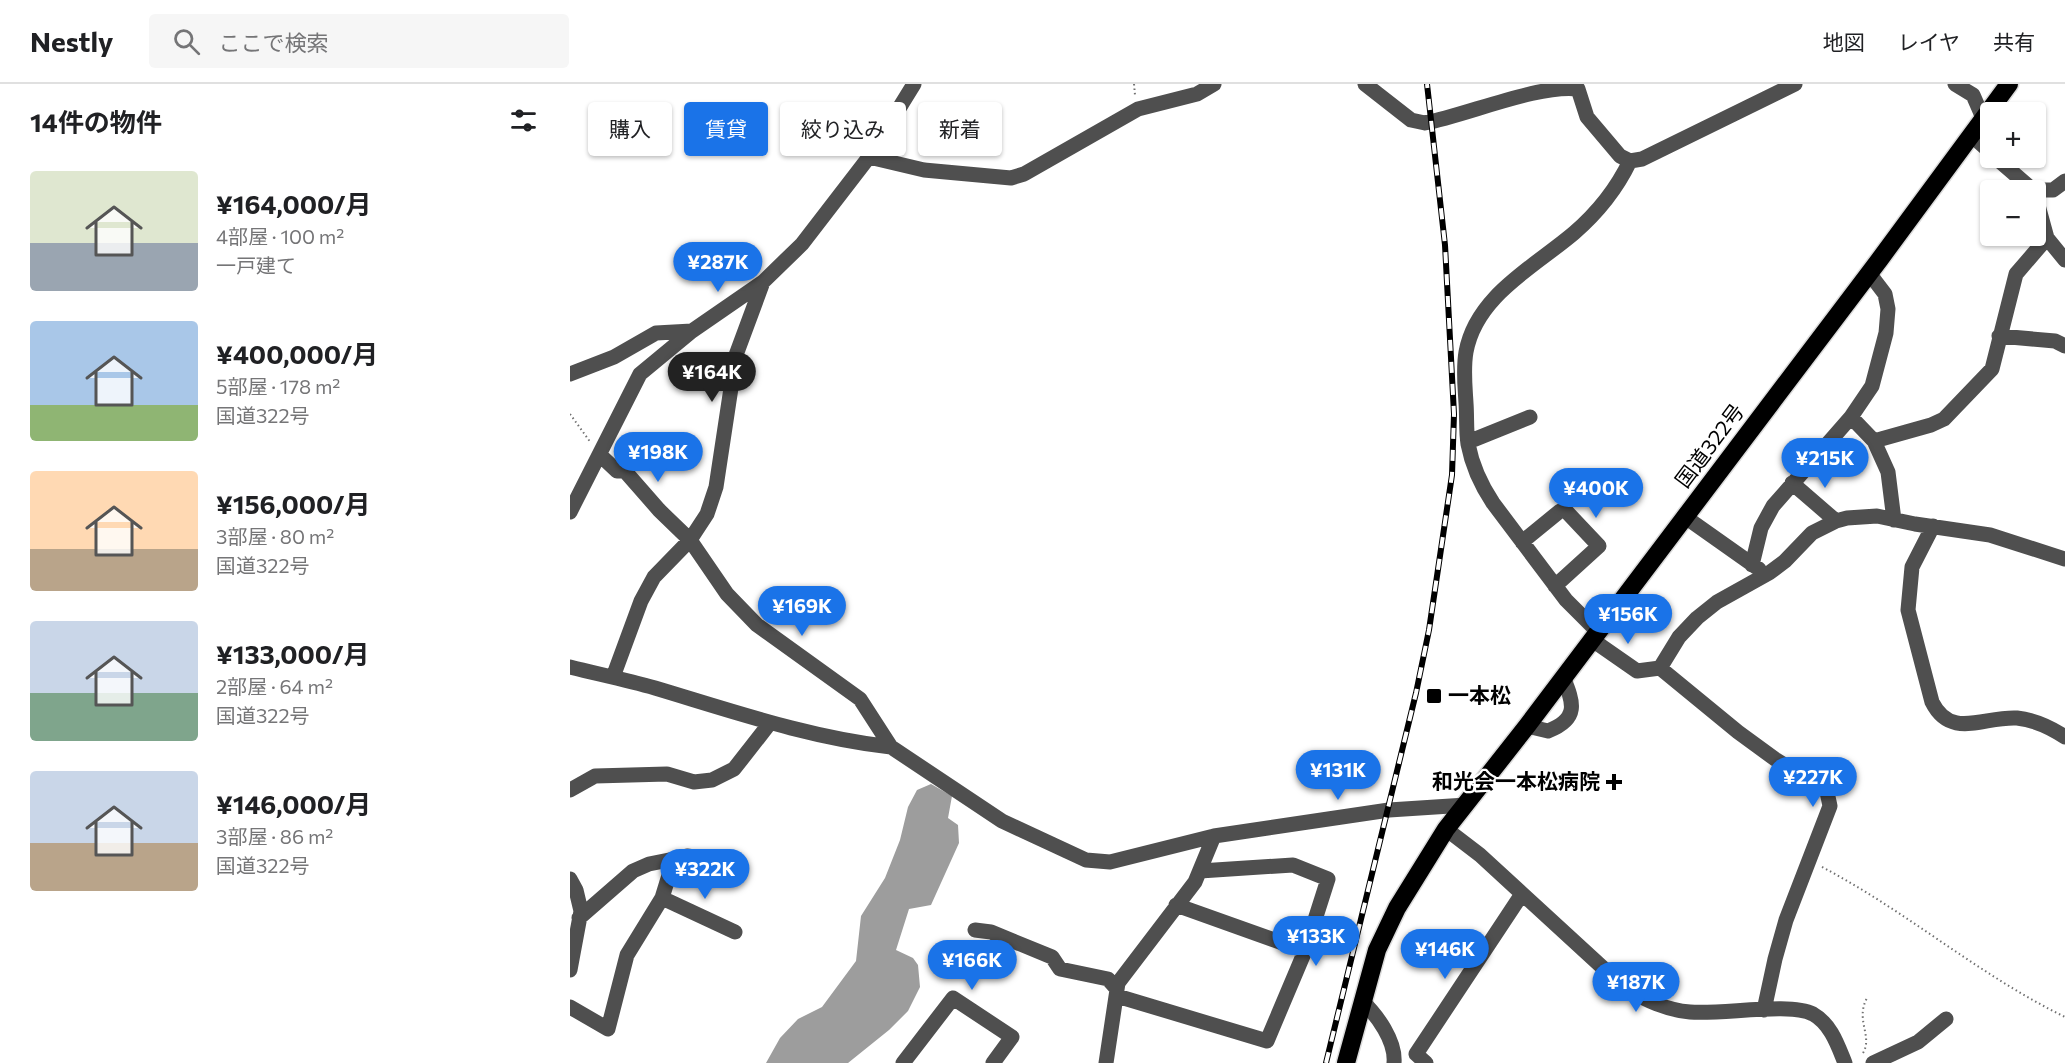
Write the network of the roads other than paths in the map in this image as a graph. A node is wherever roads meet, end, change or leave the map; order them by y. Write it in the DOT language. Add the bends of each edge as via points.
graph roads {
  1 [pos="914,84"];
  2 [pos="1214,84"];
  3 [pos="1365,84"];
  4 [pos="1795,84"];
  5 [pos="1955,84"];
  6 [pos="1980,84"];
  7 [pos="2009,84"];
  8 [pos="1982,102"];
  9 [pos="1995,102"];
  10 [pos="1980,111"];
  11 [pos="1980,122"];
  12 [pos="1971,135"];
  13 [pos="1980,143"];
  14 [pos="869,157"];
  15 [pos="1630,161"];
  16 [pos="2008,168"];
  17 [pos="2021,180"];
  18 [pos="2065,181"];
  19 [pos="2046,190"];
  20 [pos="2046,234"];
  21 [pos="2047,238"];
  22 [pos="2065,260"];
  23 [pos="1869,273"];
  24 [pos="763,282"];
  25 [pos="692,331"];
  26 [pos="1999,336"];
  27 [pos="2065,346"];
  28 [pos="570,374"];
  29 [pos="1530,417"];
  30 [pos="1851,417"];
  31 [pos="1874,441"];
  32 [pos="1468,442"];
  33 [pos="600,455"];
  34 [pos="1792,483"];
  35 [pos="570,512"];
  36 [pos="1684,516"];
  37 [pos="1894,520"];
  38 [pos="1836,521"];
  39 [pos="1933,526"];
  40 [pos="690,540"];
  41 [pos="1522,542"];
  42 [pos="2065,559"];
  43 [pos="1752,565"];
  44 [pos="1766,575"];
  45 [pos="1556,586"];
  46 [pos="1594,635"];
  47 [pos="570,667"];
  48 [pos="1660,668"];
  49 [pos="613,677"];
  50 [pos="1563,677"];
  51 [pos="770,723"];
  52 [pos="1527,726"];
  53 [pos="2065,737"];
  54 [pos="891,747"];
  55 [pos="570,790"];
  56 [pos="1466,805"];
  57 [pos="1446,829"];
  58 [pos="1214,836"];
  59 [pos="674,859"];
  60 [pos="710,859"];
  61 [pos="1200,870"];
  62 [pos="570,879"];
  63 [pos="1522,894"];
  64 [pos="662,898"];
  65 [pos="1176,905"];
  66 [pos="579,918"];
  67 [pos="975,930"];
  68 [pos="735,932"];
  69 [pos="1305,951"];
  70 [pos="570,970"];
  71 [pos="1117,992"];
  72 [pos="1362,1000"];
  73 [pos="570,1007"];
  74 [pos="1764,1010"];
  75 [pos="1946,1018"];
  76 [pos="1867,1059"];
  77 [pos="903,1063"];
  78 [pos="993,1063"];
  79 [pos="1106,1063"];
  80 [pos="1346,1063"];
  81 [pos="1394,1063"];
  82 [pos="1426,1063"];
  83 [pos="1845,1063"];
  1 -- 14 [label="street"];
  2 -- 14 [label="street" via="1197,94 1138,110 1011,178 924,170"];
  3 -- 15 [label="street" via="1411,120 1425,123 1535,92 1578,89 1587,117 1620,156"];
  4 -- 15 [label="street" via="1642,159"];
  5 -- 10 [label="street" via="1973,94"];
  6 -- 8 [label="street"];
  7 -- 9 [label="highway, 国道322号"];
  11 -- 12 [label="highway, 国道322号"];
  12 -- 13 [label="street"];
  12 -- 23 [label="highway, 国道322号"];
  14 -- 24 [label="street" via="802,244"];
  15 -- 32 [label="street" via="1596,211 1497,293 1482,314 1466,350 1464,365"];
  16 -- 17 [label="street"];
  18 -- 19 [label="street"];
  20 -- 21 [label="street"];
  21 -- 22 [label="street"];
  21 -- 26 [label="street" via="2016,274"];
  23 -- 30 [label="street" via="1885,294 1886,333 1872,386"];
  23 -- 36 [label="highway, 国道322号"];
  24 -- 25 [label="street"];
  24 -- 40 [label="street" via="736,355 716,487 707,514"];
  25 -- 28 [label="street" via="656,333 614,357"];
  25 -- 33 [label="street" via="640,374"];
  26 -- 27 [label="street" via="2055,341"];
  26 -- 31 [label="street" via="1992,369 1944,419"];
  29 -- 32 [label="street"];
  30 -- 31 [label="street"];
  30 -- 34 [label="street"];
  31 -- 37 [label="street" via="1888,472"];
  32 -- 41 [label="street" via="1482,486"];
  33 -- 35 [label="street"];
  33 -- 40 [label="street" via="617,471 624,470"];
  34 -- 38 [label="street"];
  34 -- 43 [label="street" via="1761,528"];
  36 -- 43 [label="street"];
  36 -- 46 [label="highway, 国道322号"];
  37 -- 38 [label="street" via="1863,516"];
  37 -- 39 [label="street"];
  38 -- 44 [label="street" via="1812,533"];
  39 -- 42 [label="street" via="1990,535"];
  39 -- 53 [label="street" via="1912,567 1908,610 1938,714 1953,723 1965,724 2016,718 2033,721"];
  40 -- 49 [label="street" via="654,577"];
  40 -- 54 [label="street" via="734,602 757,625 860,699"];
  41 -- 45 [label="street"];
  41 -- 45 [label="street" via="1560,511 1566,511 1599,546"];
  43 -- 44 [label="street"];
  44 -- 48 [label="street" via="1717,602 1697,618 1679,637"];
  45 -- 46 [label="street"];
  46 -- 48 [label="street" via="1636,670"];
  46 -- 50 [label="highway, 国道322号"];
  47 -- 49 [label="street"];
  48 -- 74 [label="street" via="1738,732 1827,792 1830,806 1786,920"];
  49 -- 51 [label="street"];
  50 -- 52 [label="highway, 国道322号"];
  50 -- 52 [label="street" via="1573,706 1566,721 1548,731"];
  51 -- 54 [label="street"];
  51 -- 55 [label="street" via="734,769 712,780 694,782 667,774 595,776"];
  52 -- 56 [label="highway, 国道322号"];
  54 -- 58 [label="street" via="1002,821 1086,860 1110,862"];
  56 -- 57 [label="highway, 国道322号"];
  56 -- 58 [label="street" via="1389,810"];
  57 -- 63 [label="street"];
  57 -- 72 [label="highway, 国道322号" via="1397,908 1377,950"];
  58 -- 61 [label="street"];
  59 -- 60 [label="street"];
  59 -- 64 [label="street"];
  59 -- 66 [label="street" via="633,871"];
  61 -- 65 [label="street" via="1196,882"];
  61 -- 69 [label="street" via="1293,865 1328,879"];
  62 -- 66 [label="street" via="581,911"];
  63 -- 74 [label="street" via="1626,989 1653,1003 1690,1012"];
  63 -- 82 [label="street" via="1416,1054"];
  64 -- 68 [label="street"];
  64 -- 73 [label="street" via="627,955 608,1029"];
  65 -- 69 [label="street"];
  65 -- 71 [label="street"];
  66 -- 70 [label="street"];
  67 -- 71 [label="street" via="991,932 1052,957 1060,969 1108,979"];
  69 -- 71 [label="street" via="1267,1041"];
  71 -- 79 [label="street"];
  72 -- 80 [label="highway, 国道322号"];
  72 -- 81 [label="street" via="1388,1038"];
  74 -- 83 [label="street" via="1802,1010 1821,1019"];
  75 -- 76 [label="street" via="1917,1042"];
  77 -- 78 [label="street" via="953,998 1012,1037"];
}
